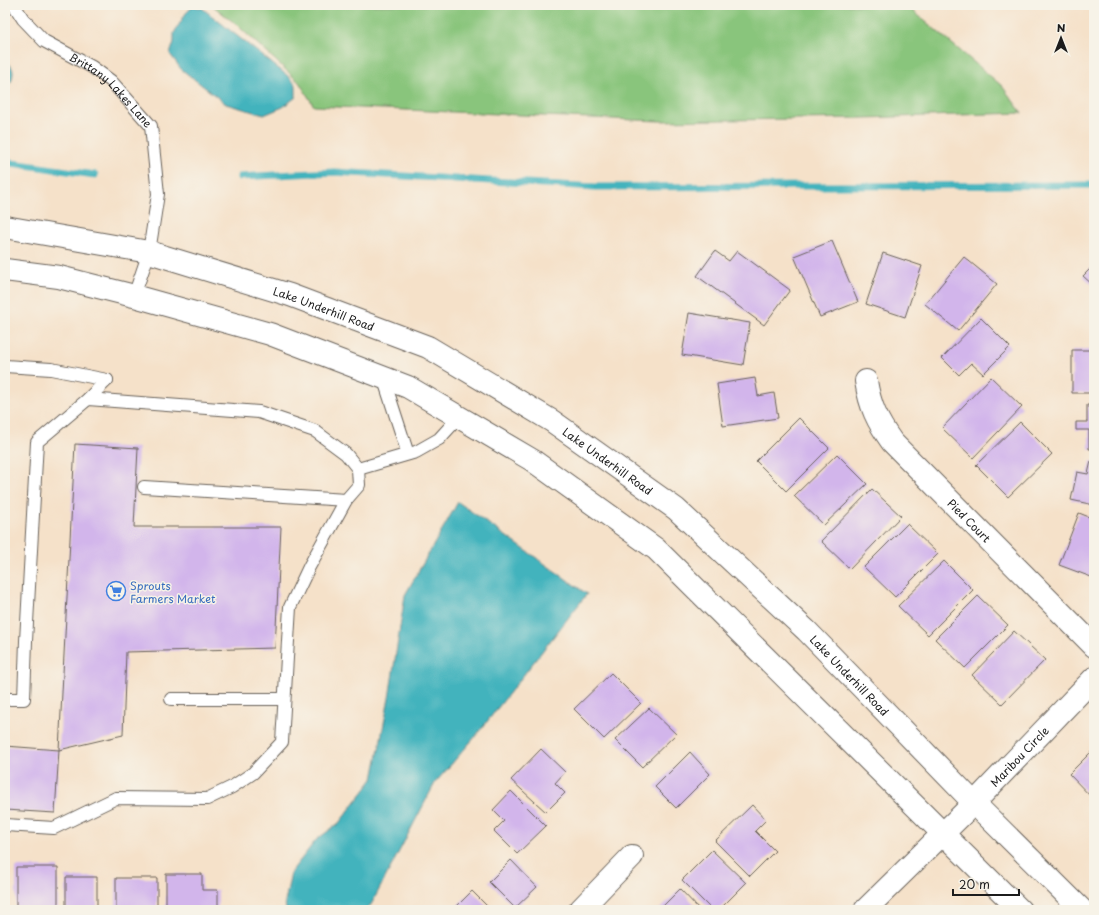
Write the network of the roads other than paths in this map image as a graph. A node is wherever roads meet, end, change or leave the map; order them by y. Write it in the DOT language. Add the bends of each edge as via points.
graph roads {
  1 [pos="14,5"];
  2 [pos="5,227"];
  3 [pos="149,252"];
  4 [pos="5,270"];
  5 [pos="134,296"];
  6 [pos="5,366"];
  7 [pos="383,377"];
  8 [pos="866,381"];
  9 [pos="88,399"];
  10 [pos="459,417"];
  11 [pos="408,454"];
  12 [pos="358,469"];
  13 [pos="144,486"];
  14 [pos="346,500"];
  15 [pos="1094,646"];
  16 [pos="1094,678"];
  17 [pos="5,699"];
  18 [pos="171,699"];
  19 [pos="284,699"];
  20 [pos="974,803"];
  21 [pos="5,825"];
  22 [pos="943,833"];
  23 [pos="632,856"];
  24 [pos="580,910"];
  25 [pos="865,910"];
  26 [pos="1020,910"];
  27 [pos="1082,910"];
  1 -- 3 [label="lane, Brittany Lakes Lane" via="23,19 44,41 92,67 111,81 151,126 158,194"];
  2 -- 3 [label="street, Lake Underhill Road"];
  3 -- 5 [label="lane, Brittany Lakes Lane"];
  3 -- 20 [label="street, Lake Underhill Road" via="290,295 428,347 552,421 676,509 807,631"];
  4 -- 5 [label="street" via="59,277"];
  5 -- 7 [label="street" via="270,334"];
  6 -- 9 [label="lane" via="51,369 107,380"];
  7 -- 10 [label="street" via="408,387"];
  7 -- 11 [label="lane"];
  8 -- 15 [label="street, Pied Court" via="873,410 892,442"];
  9 -- 12 [label="lane" via="260,412 315,431 346,454"];
  9 -- 17 [label="lane" via="37,442 24,699"];
  10 -- 11 [label="lane" via="439,439"];
  10 -- 22 [label="street" via="532,460 656,549"];
  11 -- 12 [label="lane"];
  12 -- 14 [label="lane" via="359,485"];
  13 -- 14 [label="lane"];
  14 -- 19 [label="lane" via="309,566 290,607"];
  16 -- 20 [label="street, Maribou Circle"];
  18 -- 19 [label="lane"];
  19 -- 21 [label="lane" via="282,742 253,773 207,799 116,798 54,828"];
  20 -- 22 [label="street, Maribou Circle"];
  20 -- 27 [label="street, Lake Underhill Road"];
  22 -- 25 [label="street, Maribou Circle"];
  22 -- 26 [label="street"];
  23 -- 24 [label="street"];
}
